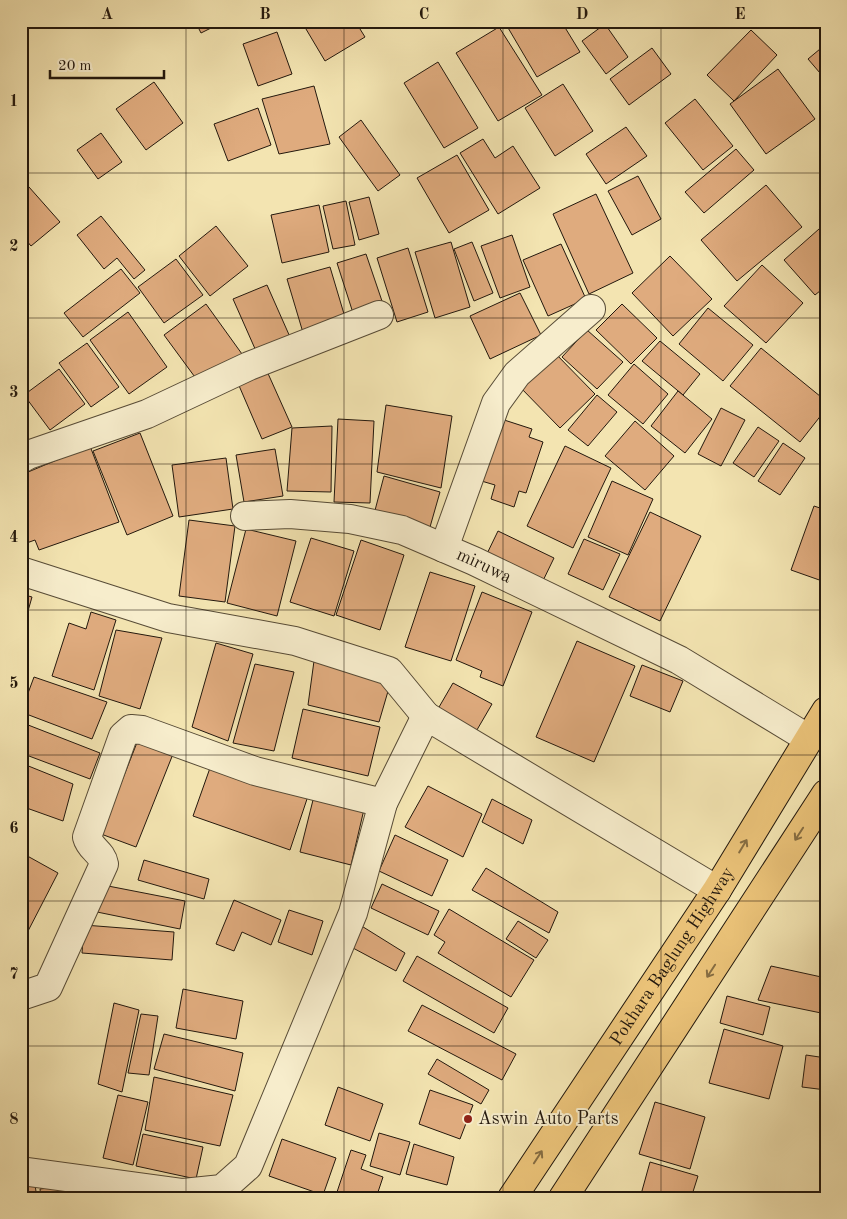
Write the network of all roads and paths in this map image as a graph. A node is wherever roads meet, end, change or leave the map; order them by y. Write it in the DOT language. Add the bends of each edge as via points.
graph roads {
  1 [pos="591,309"];
  2 [pos="379,315"];
  3 [pos="21,459"];
  4 [pos="245,516"];
  5 [pos="444,548"];
  6 [pos="21,571"];
  7 [pos="826,711"];
  8 [pos="426,716"];
  9 [pos="809,739"];
  10 [pos="826,794"];
  11 [pos="383,803"];
  12 [pos="717,890"];
  13 [pos="21,996"];
  14 [pos="21,1171"];
  15 [pos="512,1198"];
  16 [pos="563,1198"];
  1 -- 5 [label="street" via="517,374 496,403"];
  2 -- 3 [label="street" via="249,366 147,414"];
  4 -- 5 [label="street, miruwa" via="290,514 350,519 402,530"];
  5 -- 9 [label="street, miruwa" via="679,660"];
  6 -- 8 [label="street" via="168,618 295,641 389,671"];
  7 -- 9 [label="highway, Pokhara Baglung Highway"];
  8 -- 11 [label="street"];
  8 -- 12 [label="street"];
  12 -- 9 [label="highway, Pokhara Baglung Highway, one-way"];
  10 -- 16 [label="highway, one-way"];
  11 -- 13 [label="street" via="254,772 131,728 123,736 87,837 89,844 103,857 104,864 48,987"];
  11 -- 14 [label="street" via="353,914 248,1166 222,1189 183,1193"];
  15 -- 12 [label="highway, Pokhara Baglung Highway, one-way"];
}
